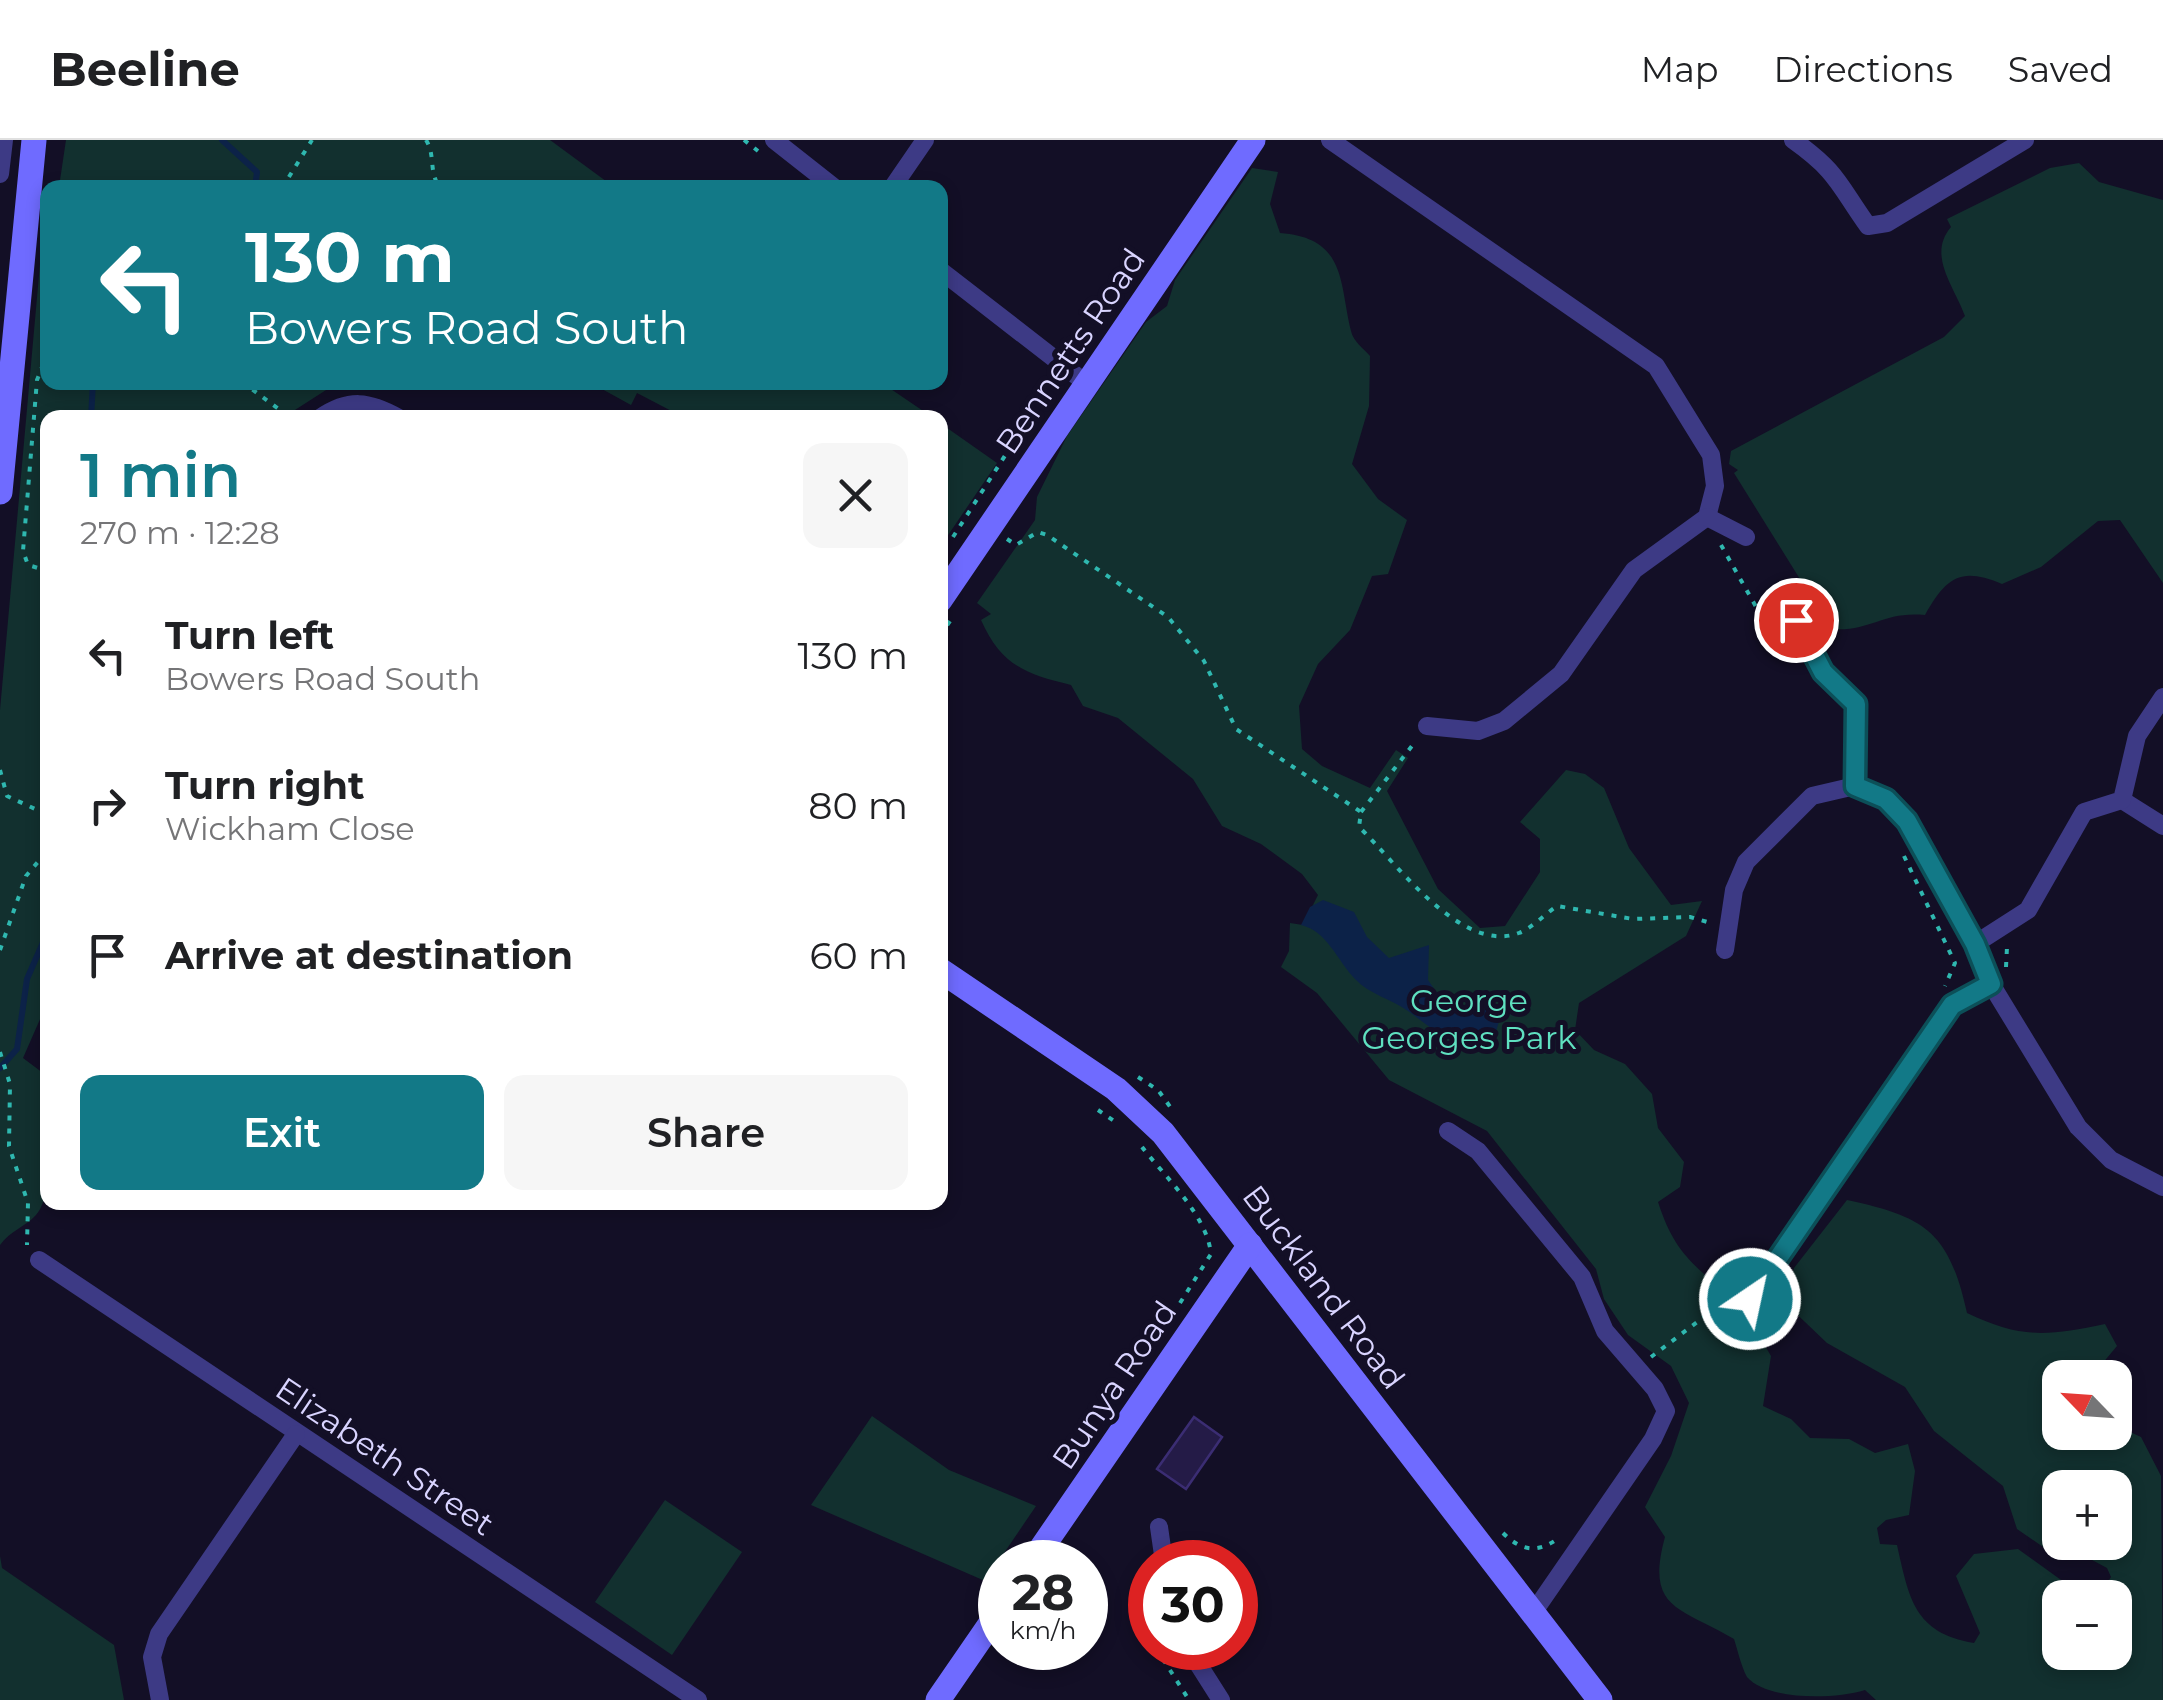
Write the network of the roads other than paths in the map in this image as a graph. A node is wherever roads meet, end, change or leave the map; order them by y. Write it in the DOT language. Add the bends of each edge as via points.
graph roads {
  1 [pos="4,140"];
  2 [pos="34,140"];
  3 [pos="774,140"];
  4 [pos="925,140"];
  5 [pos="1254,140"];
  6 [pos="1330,140"];
  7 [pos="1793,140"];
  8 [pos="2025,140"];
  9 [pos="0,174"];
  10 [pos="825,180"];
  11 [pos="898,180"];
  12 [pos="948,276"];
  13 [pos="1087,384"];
  14 [pos="331,410"];
  15 [pos="385,410"];
  16 [pos="0,492"];
  17 [pos="1713,520"];
  18 [pos="1746,537"];
  19 [pos="948,588"];
  20 [pos="1796,620"];
  21 [pos="2163,697"];
  22 [pos="1427,726"];
  23 [pos="1855,786"];
  24 [pos="2122,800"];
  25 [pos="2163,826"];
  26 [pos="1975,944"];
  27 [pos="1725,950"];
  28 [pos="948,975"];
  29 [pos="1991,984"];
  30 [pos="1448,1131"];
  31 [pos="2163,1187"];
  32 [pos="1250,1245"];
  33 [pos="39,1260"];
  34 [pos="1750,1299"];
  35 [pos="296,1434"];
  36 [pos="1159,1527"];
  37 [pos="1047,1540"];
  38 [pos="1161,1540"];
  39 [pos="1533,1612"];
  40 [pos="978,1642"];
  41 [pos="1202,1670"];
  42 [pos="157,1692"];
  43 [pos="698,1700"];
  44 [pos="938,1700"];
  45 [pos="1221,1700"];
  46 [pos="1600,1700"];
  1 -- 9 [label="street"];
  2 -- 16 [label="street"];
  3 -- 10 [label="street"];
  4 -- 11 [label="street"];
  5 -- 13 [label="street, Bennetts Road"];
  6 -- 17 [label="street" via="1656,366 1711,455"];
  7 -- 8 [label="street" via="1844,185 1868,226 1887,222"];
  12 -- 13 [label="street"];
  13 -- 19 [label="street, Bennetts Road"];
  14 -- 15 [label="street" via="358,402"];
  17 -- 18 [label="street"];
  17 -- 22 [label="street" via="1634,570 1561,674 1504,721 1478,731"];
  20 -- 23 [label="street" via="1823,672 1856,704"];
  21 -- 24 [label="street" via="2137,736"];
  23 -- 26 [label="street" via="1898,808"];
  23 -- 27 [label="street" via="1812,796 1746,862 1734,890"];
  24 -- 25 [label="street"];
  24 -- 26 [label="street" via="2084,812 2028,910"];
  26 -- 29 [label="street"];
  28 -- 32 [label="street, Buckland Road" via="1116,1089 1164,1133"];
  29 -- 31 [label="street" via="2078,1127 2111,1160"];
  29 -- 34 [label="street" via="1952,1005"];
  30 -- 39 [label="street" via="1478,1151 1582,1278 1605,1331 1655,1388 1666,1411 1654,1439"];
  32 -- 37 [label="street, Bunya Road"];
  32 -- 39 [label="street, Buckland Road"];
  33 -- 35 [label="street, Elizabeth Street"];
  35 -- 42 [label="street" via="160,1634 152,1657"];
  35 -- 43 [label="street, Elizabeth Street"];
  36 -- 38 [label="street"];
  39 -- 46 [label="street, Buckland Road"];
  40 -- 44 [label="street"];
  41 -- 45 [label="street"];
}
